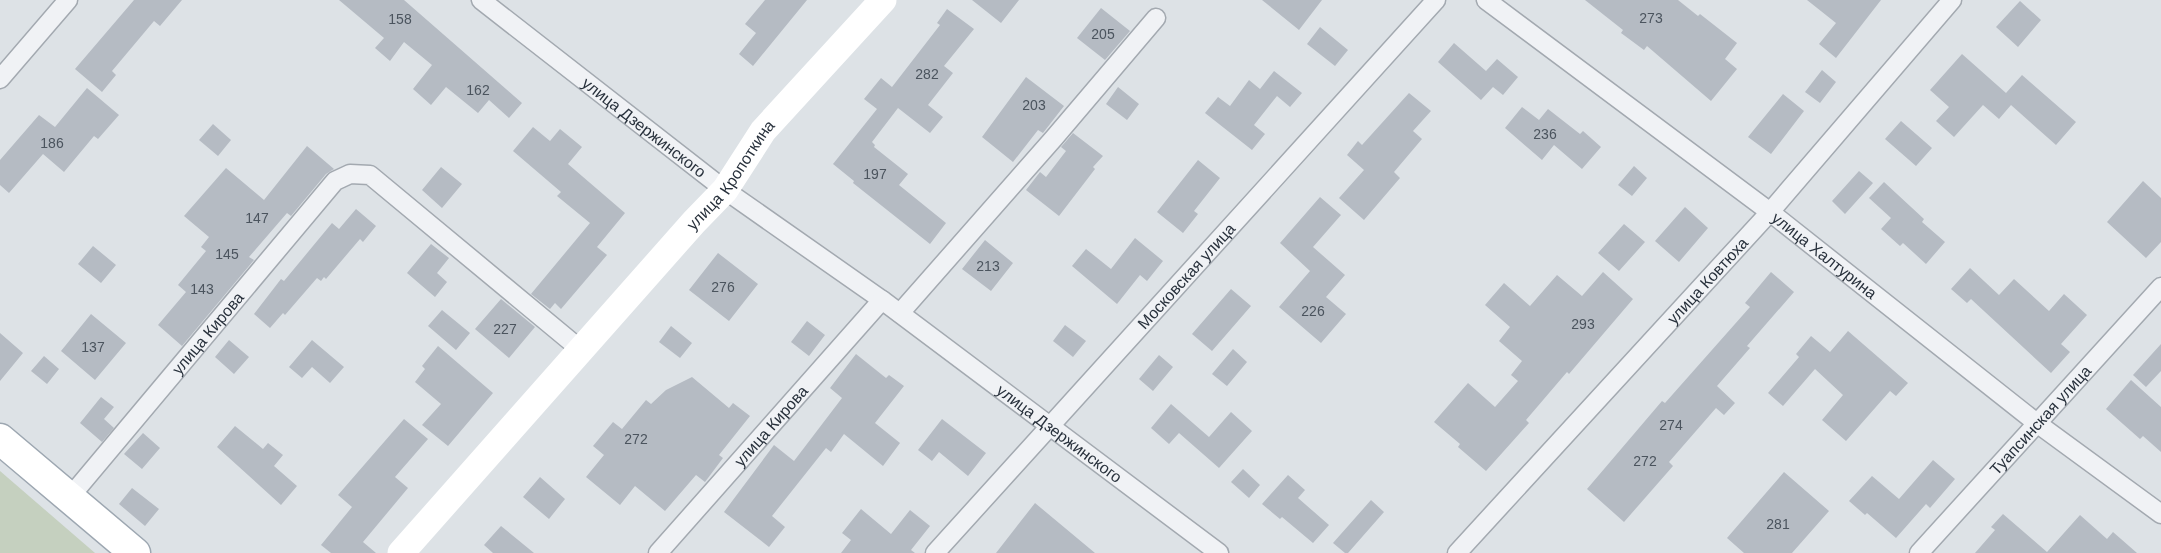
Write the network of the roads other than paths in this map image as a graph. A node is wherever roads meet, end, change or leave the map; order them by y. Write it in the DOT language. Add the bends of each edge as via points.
graph roads {
  1 [pos="68,0"];
  2 [pos="481,0"];
  3 [pos="883,0"];
  4 [pos="1436,0"];
  5 [pos="1486,0"];
  6 [pos="1952,0"];
  7 [pos="1156,18"];
  8 [pos="0,79"];
  9 [pos="725,190"];
  10 [pos="1770,212"];
  11 [pos="2161,288"];
  12 [pos="882,300"];
  13 [pos="900,313"];
  14 [pos="581,350"];
  15 [pos="2038,424"];
  16 [pos="1050,426"];
  17 [pos="0,439"];
  18 [pos="70,497"];
  19 [pos="2161,514"];
  20 [pos="135,553"];
  21 [pos="401,553"];
  22 [pos="658,553"];
  23 [pos="935,553"];
  24 [pos="1219,553"];
  25 [pos="1457,553"];
  26 [pos="1919,553"];
  1 -- 8 [label="street"];
  2 -- 9 [label="street, улица Дзержинского"];
  3 -- 9 [label="main road, улица Кропоткина" via="763,131"];
  4 -- 16 [label="street, Московская улица"];
  5 -- 10 [label="street, улица Халтурина"];
  6 -- 10 [label="street, улица Ковтюха"];
  7 -- 13 [label="street"];
  9 -- 12 [label="street, улица Дзержинского"];
  9 -- 14 [label="main road, улица Кропоткина"];
  10 -- 15 [label="street, улица Халтурина"];
  10 -- 25 [label="street, улица Ковтюха"];
  11 -- 15 [label="street, Туапсинская улица"];
  12 -- 13 [label="street, улица Дзержинского"];
  12 -- 22 [label="street, улица Кирова"];
  13 -- 16 [label="street, улица Дзержинского"];
  14 -- 18 [label="street, улица Кирова" via="370,175 350,174 335,182"];
  14 -- 21 [label="main road, улица Кропоткина"];
  15 -- 19 [label="street, улица Халтурина"];
  15 -- 26 [label="street, Туапсинская улица"];
  16 -- 23 [label="street, Московская улица"];
  16 -- 24 [label="street, улица Дзержинского"];
  17 -- 18 [label="main road"];
  18 -- 20 [label="main road"];
}
